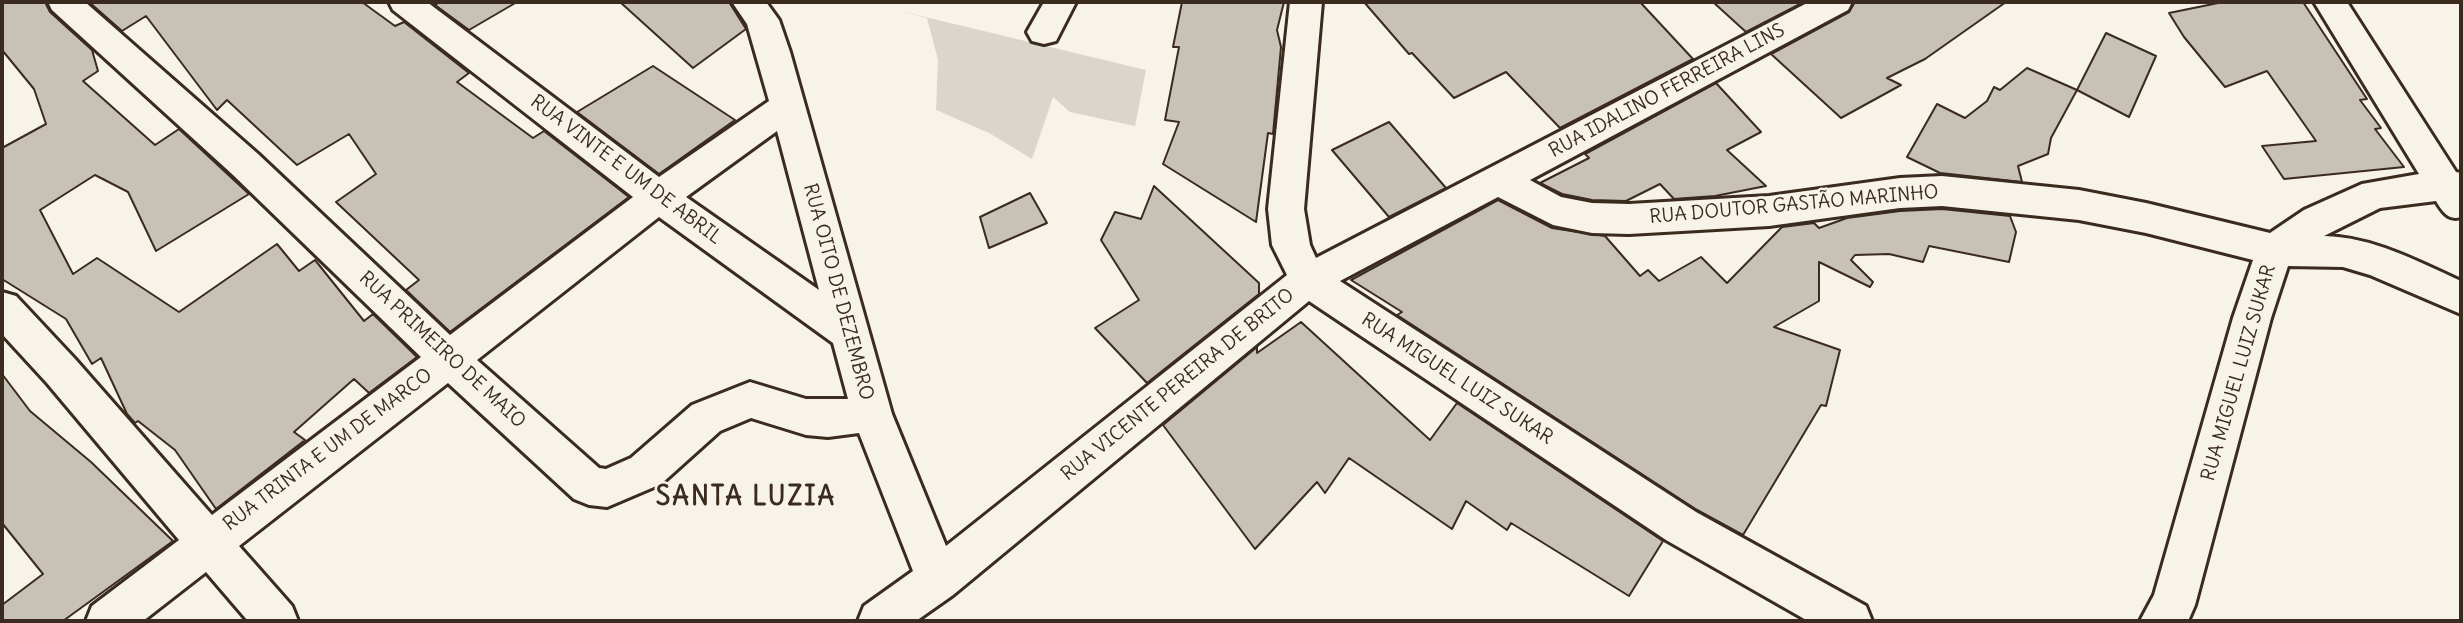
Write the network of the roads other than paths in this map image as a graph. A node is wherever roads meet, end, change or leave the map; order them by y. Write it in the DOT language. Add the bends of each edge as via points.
graph roads {
  1 [pos="64,2"];
  2 [pos="405,2"];
  3 [pos="748,2"];
  4 [pos="1060,2"];
  5 [pos="1306,2"];
  6 [pos="1836,2"];
  7 [pos="2330,2"];
  8 [pos="1044,32"];
  9 [pos="787,106"];
  10 [pos="1498,180"];
  11 [pos="2455,194"];
  12 [pos="659,197"];
  13 [pos="2275,250"];
  14 [pos="1308,280"];
  15 [pos="2461,298"];
  16 [pos="2,307"];
  17 [pos="849,333"];
  18 [pos="449,359"];
  19 [pos="872,414"];
  20 [pos="209,541"];
  21 [pos="938,580"];
  22 [pos="108,621"];
  23 [pos="276,621"];
  24 [pos="880,621"];
  25 [pos="1850,621"];
  26 [pos="2162,621"];
  1 -- 18 [label="street, RUA PRIMEIRO DE MAIO" via="245,164"];
  2 -- 12 [label="street, RUA VINTE E UM DE ABRIL"];
  3 -- 9 [label="street, RUA OITO DE DEZEMBRO" via="762,20"];
  4 -- 8 [label="street"];
  5 -- 14 [label="street" via="1286,209 1291,245"];
  6 -- 10 [label="street, RUA IDALINO FERREIRA LINS"];
  7 -- 11 [label="street"];
  9 -- 12 [label="street, RUA TRINTA E UM DE MARCO"];
  9 -- 17 [label="street, RUA OITO DE DEZEMBRO"];
  10 -- 13 [label="street, RUA DOUTOR GASTÃO MARINHO" via="1553,210 1605,218 1769,211 1900,193 1995,195 2133,215"];
  10 -- 14 [label="street, RUA VICENTE PEREIRA DE BRITO"];
  11 -- 13 [label="street, RUA MIGUEL LUIZ SUKAR" via="2375,194 2317,221"];
  12 -- 17 [label="street, RUA VINTE E UM DE ABRIL"];
  12 -- 18 [label="street, RUA TRINTA E UM DE MARCO"];
  13 -- 15 [label="street, RUA DOUTOR GASTÃO MARINHO" via="2343,252 2378,261"];
  13 -- 26 [label="street, RUA MIGUEL LUIZ SUKAR" via="2173,605"];
  14 -- 21 [label="street, RUA VICENTE PEREIRA DE BRITO"];
  14 -- 25 [label="street, RUA MIGUEL LUIZ SUKAR" via="1681,526"];
  16 -- 20 [label="street"];
  17 -- 19 [label="street, RUA OITO DE DEZEMBRO"];
  18 -- 19 [label="street, RUA PRIMEIRO DE MAIO" via="589,486 607,488 646,471 706,418 750,400 806,417"];
  18 -- 20 [label="street, RUA TRINTA E UM DE MARCO"];
  19 -- 21 [label="street, RUA OITO DE DEZEMBRO"];
  20 -- 22 [label="street, RUA TRINTA E UM DE MARCO"];
  20 -- 23 [label="street"];
  21 -- 24 [label="street, RUA VICENTE PEREIRA DE BRITO"];
}
